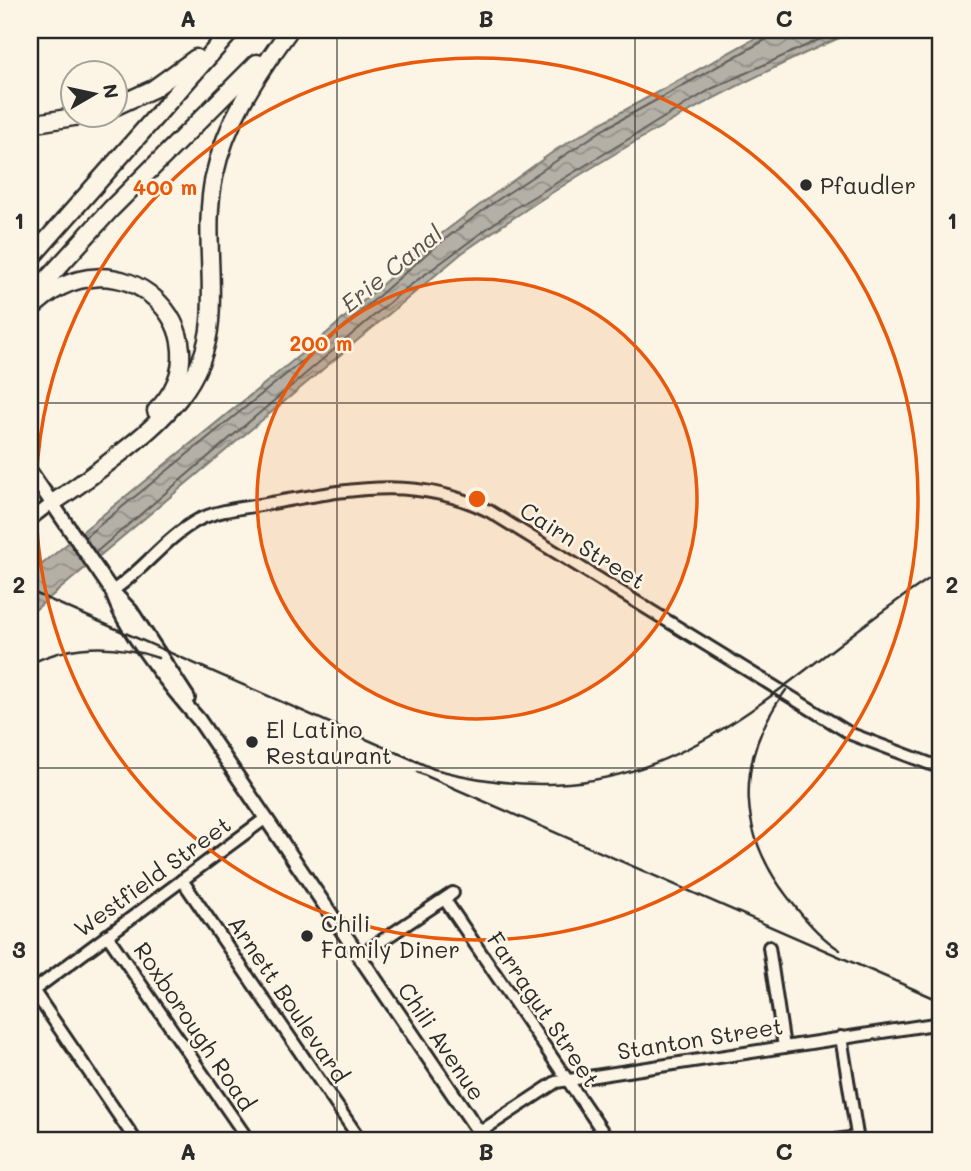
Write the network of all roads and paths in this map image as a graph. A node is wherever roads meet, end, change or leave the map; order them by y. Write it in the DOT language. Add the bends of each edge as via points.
graph roads {
  1 [pos="225,30"];
  2 [pos="232,30"];
  3 [pos="288,31"];
  4 [pos="130,99"];
  5 [pos="60,119"];
  6 [pos="30,124"];
  7 [pos="30,259"];
  8 [pos="30,298"];
  9 [pos="30,310"];
  10 [pos="30,471"];
  11 [pos="52,503"];
  12 [pos="30,520"];
  13 [pos="112,591"];
  14 [pos="941,768"];
  15 [pos="266,818"];
  16 [pos="182,880"];
  17 [pos="107,935"];
  18 [pos="769,947"];
  19 [pos="359,956"];
  20 [pos="31,992"];
  21 [pos="941,1023"];
  22 [pos="841,1037"];
  23 [pos="784,1046"];
  24 [pos="567,1080"];
  25 [pos="482,1137"];
  26 [pos="858,1139"];
  27 [pos="136,1141"];
  28 [pos="248,1141"];
  29 [pos="361,1141"];
  30 [pos="466,1141"];
  31 [pos="609,1141"];
  32 [pos="829,1141"];
  1 -- 4 [label="highway" via="176,75"];
  2 -- 7 [label="highway"];
  3 -- 8 [label="highway" via="111,209"];
  3 -- 11 [label="highway" via="241,100 219,154 209,210 210,319 192,383 156,425"];
  5 -- 6 [label="highway"];
  9 -- 11 [label="highway" via="75,281 103,276 130,281 152,294 166,310 176,327 180,350 177,376 162,405 69,482"];
  10 -- 11 [label="main road, Chili Avenue"];
  11 -- 12 [label="street"];
  11 -- 13 [label="main road, Chili Avenue"];
  13 -- 14 [label="street, Cairn Street" via="183,530 213,514 357,488 397,486 438,493 489,511 850,734"];
  13 -- 15 [label="main road, Chili Avenue" via="129,607"];
  15 -- 16 [label="street, Westfield Street"];
  15 -- 19 [label="main road, Chili Avenue"];
  16 -- 17 [label="street, Westfield Street"];
  16 -- 29 [label="street, Arnett Boulevard"];
  17 -- 20 [label="street, Westfield Street"];
  17 -- 28 [label="street, Roxborough Road"];
  18 -- 23 [label="street"];
  19 -- 24 [label="street, Farragut Street" via="449,896"];
  19 -- 25 [label="main road, Chili Avenue"];
  20 -- 27 [label="street"];
  21 -- 22 [label="street, Stanton Street"];
  22 -- 23 [label="street, Stanton Street"];
  22 -- 26 [label="street"];
  23 -- 24 [label="street, Stanton Street"];
  24 -- 25 [label="street, Stanton Street" via="552,1083"];
  24 -- 31 [label="street, Farragut Street"];
  25 -- 30 [label="street, Stanton Street"];
  26 -- 32 [label="street"];
}
